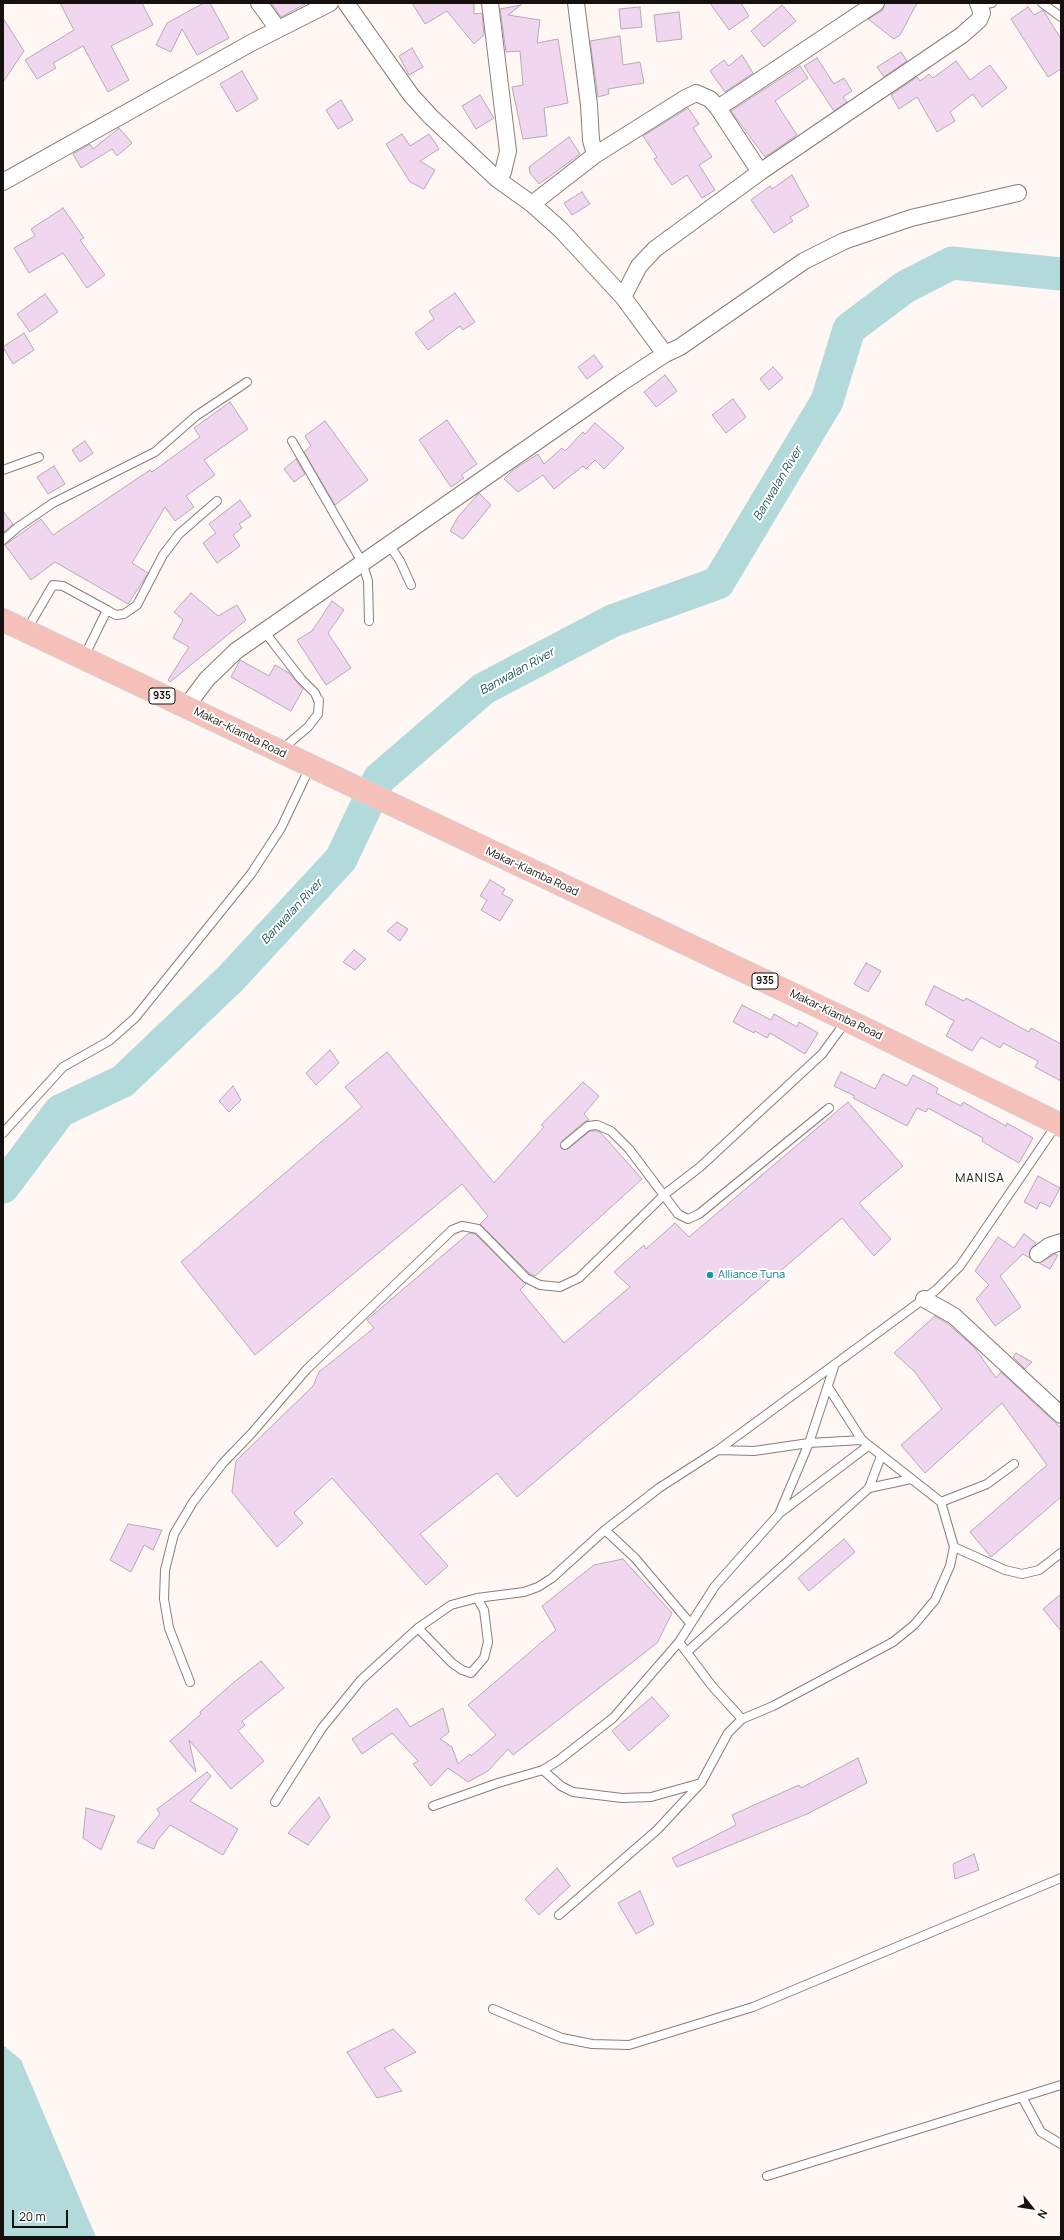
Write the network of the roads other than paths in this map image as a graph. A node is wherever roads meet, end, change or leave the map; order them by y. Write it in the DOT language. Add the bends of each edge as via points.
graph roads {
  1 [pos="259,3"];
  2 [pos="330,3"];
  3 [pos="346,3"];
  4 [pos="490,3"];
  5 [pos="576,3"];
  6 [pos="876,3"];
  7 [pos="1042,3"];
  8 [pos="983,4"];
  9 [pos="1061,17"];
  10 [pos="278,29"];
  11 [pos="718,108"];
  12 [pos="595,155"];
  13 [pos="760,172"];
  14 [pos="497,179"];
  15 [pos="3,182"];
  16 [pos="1018,193"];
  17 [pos="532,204"];
  18 [pos="623,297"];
  19 [pos="665,354"];
  20 [pos="247,382"];
  21 [pos="292,441"];
  22 [pos="39,458"];
  23 [pos="3,470"];
  24 [pos="217,501"];
  25 [pos="3,540"];
  26 [pos="388,544"];
  27 [pos="362,562"];
  28 [pos="411,585"];
  29 [pos="107,610"];
  30 [pos="3,620"];
  31 [pos="369,621"];
  32 [pos="26,631"];
  33 [pos="264,631"];
  34 [pos="83,658"];
  35 [pos="186,707"];
  36 [pos="279,752"];
  37 [pos="316,769"];
  38 [pos="848,1020"];
  39 [pos="829,1108"];
  40 [pos="1059,1124"];
  41 [pos="3,1133"];
  42 [pos="565,1145"];
  43 [pos="665,1194"];
  44 [pos="1061,1242"];
  45 [pos="1038,1254"];
  46 [pos="924,1299"];
  47 [pos="834,1366"];
  48 [pos="828,1386"];
  49 [pos="1061,1415"];
  50 [pos="809,1443"];
  51 [pos="865,1443"];
  52 [pos="718,1450"];
  53 [pos="881,1456"];
  54 [pos="1014,1464"];
  55 [pos="911,1479"];
  56 [pos="870,1488"];
  57 [pos="941,1502"];
  58 [pos="779,1514"];
  59 [pos="605,1530"];
  60 [pos="954,1547"];
  61 [pos="1061,1553"];
  62 [pos="477,1598"];
  63 [pos="690,1624"];
  64 [pos="418,1628"];
  65 [pos="679,1642"];
  66 [pos="688,1651"];
  67 [pos="190,1682"];
  68 [pos="742,1719"];
  69 [pos="543,1770"];
  70 [pos="701,1783"];
  71 [pos="275,1802"];
  72 [pos="433,1806"];
  73 [pos="1061,1878"];
  74 [pos="559,1915"];
  75 [pos="493,2009"];
  76 [pos="1061,2085"];
  77 [pos="1022,2097"];
  78 [pos="1061,2144"];
  79 [pos="767,2176"];
  1 -- 10 [label="street"];
  2 -- 10 [label="street"];
  3 -- 14 [label="street" via="411,95 458,144"];
  4 -- 14 [label="street" via="508,151 503,172"];
  5 -- 12 [label="street" via="591,140"];
  6 -- 11 [label="street"];
  7 -- 9 [label="lane"];
  8 -- 13 [label="street" via="979,20 962,35"];
  10 -- 15 [label="street"];
  11 -- 12 [label="street" via="703,95 691,95"];
  11 -- 13 [label="street"];
  12 -- 17 [label="street"];
  13 -- 18 [label="street" via="656,248 639,266"];
  14 -- 17 [label="street"];
  16 -- 19 [label="street" via="911,218 844,241 804,261 680,347"];
  17 -- 18 [label="street" via="561,230"];
  18 -- 19 [label="street"];
  19 -- 26 [label="street"];
  20 -- 25 [label="lane" via="196,416 151,455 53,503"];
  21 -- 27 [label="lane"];
  22 -- 23 [label="lane"];
  24 -- 29 [label="lane" via="179,534 163,555 137,605 124,614 116,615"];
  26 -- 27 [label="street"];
  26 -- 28 [label="lane" via="400,561"];
  27 -- 31 [label="lane" via="368,581"];
  27 -- 33 [label="street"];
  29 -- 32 [label="lane" via="63,586 53,585"];
  29 -- 34 [label="lane"];
  30 -- 32 [label="main road, Makar-Kiamba Road / 935"];
  32 -- 34 [label="main road, Makar-Kiamba Road / 935"];
  33 -- 35 [label="street" via="219,666"];
  33 -- 36 [label="lane" via="319,700 318,714 308,727"];
  34 -- 35 [label="main road, Makar-Kiamba Road / 935"];
  35 -- 36 [label="main road, Makar-Kiamba Road / 935"];
  36 -- 37 [label="main road, Makar-Kiamba Road / 935"];
  37 -- 38 [label="main road, Makar-Kiamba Road / 935"];
  37 -- 41 [label="lane" via="251,874 140,1012 115,1036 63,1067"];
  38 -- 40 [label="main road, Makar-Kiamba Road / 935"];
  38 -- 43 [label="lane" via="822,1054 700,1167"];
  39 -- 43 [label="lane" via="691,1218 682,1217"];
  40 -- 46 [label="lane" via="960,1266"];
  42 -- 43 [label="lane" via="588,1126 603,1127 611,1131 629,1149"];
  43 -- 67 [label="lane" via="579,1278 560,1287 540,1285 526,1278 478,1229 462,1226 452,1230 307,1369 251,1434 222,1463 193,1502 174,1534 165,1570 164,1599 169,1628"];
  44 -- 45 [label="street" via="1049,1246"];
  46 -- 47 [label="lane"];
  46 -- 49 [label="street" via="954,1316"];
  47 -- 48 [label="lane"];
  47 -- 52 [label="lane"];
  48 -- 50 [label="lane"];
  48 -- 51 [label="lane"];
  50 -- 51 [label="lane"];
  50 -- 52 [label="lane" via="754,1451"];
  50 -- 58 [label="lane"];
  51 -- 53 [label="lane"];
  51 -- 58 [label="lane"];
  52 -- 59 [label="lane" via="659,1488"];
  53 -- 55 [label="lane"];
  53 -- 56 [label="lane"];
  54 -- 57 [label="lane" via="987,1484"];
  55 -- 56 [label="lane"];
  55 -- 57 [label="lane"];
  56 -- 66 [label="lane"];
  57 -- 60 [label="lane"];
  58 -- 63 [label="lane" via="744,1550 715,1586"];
  59 -- 62 [label="lane" via="552,1578 538,1587 510,1595"];
  59 -- 63 [label="lane" via="635,1558"];
  60 -- 61 [label="lane" via="1005,1570 1022,1574 1039,1570"];
  60 -- 68 [label="lane" via="950,1566 935,1600 914,1625 893,1642 773,1706"];
  62 -- 64 [label="lane" via="451,1605"];
  62 -- 64 [label="lane" via="484,1610 488,1642 484,1658 471,1672 462,1670 452,1663"];
  63 -- 65 [label="lane"];
  64 -- 71 [label="lane" via="361,1680 322,1728"];
  65 -- 66 [label="lane"];
  65 -- 69 [label="lane" via="613,1718"];
  66 -- 68 [label="lane" via="712,1686"];
  68 -- 70 [label="lane" via="728,1733"];
  69 -- 70 [label="lane" via="561,1786 573,1792 622,1798 651,1797"];
  69 -- 72 [label="lane"];
  70 -- 74 [label="lane" via="657,1830"];
  73 -- 75 [label="lane" via="753,2007 629,2045 592,2044 562,2038"];
  76 -- 77 [label="lane"];
  77 -- 78 [label="lane" via="1041,2132"];
  77 -- 79 [label="lane"];
}
